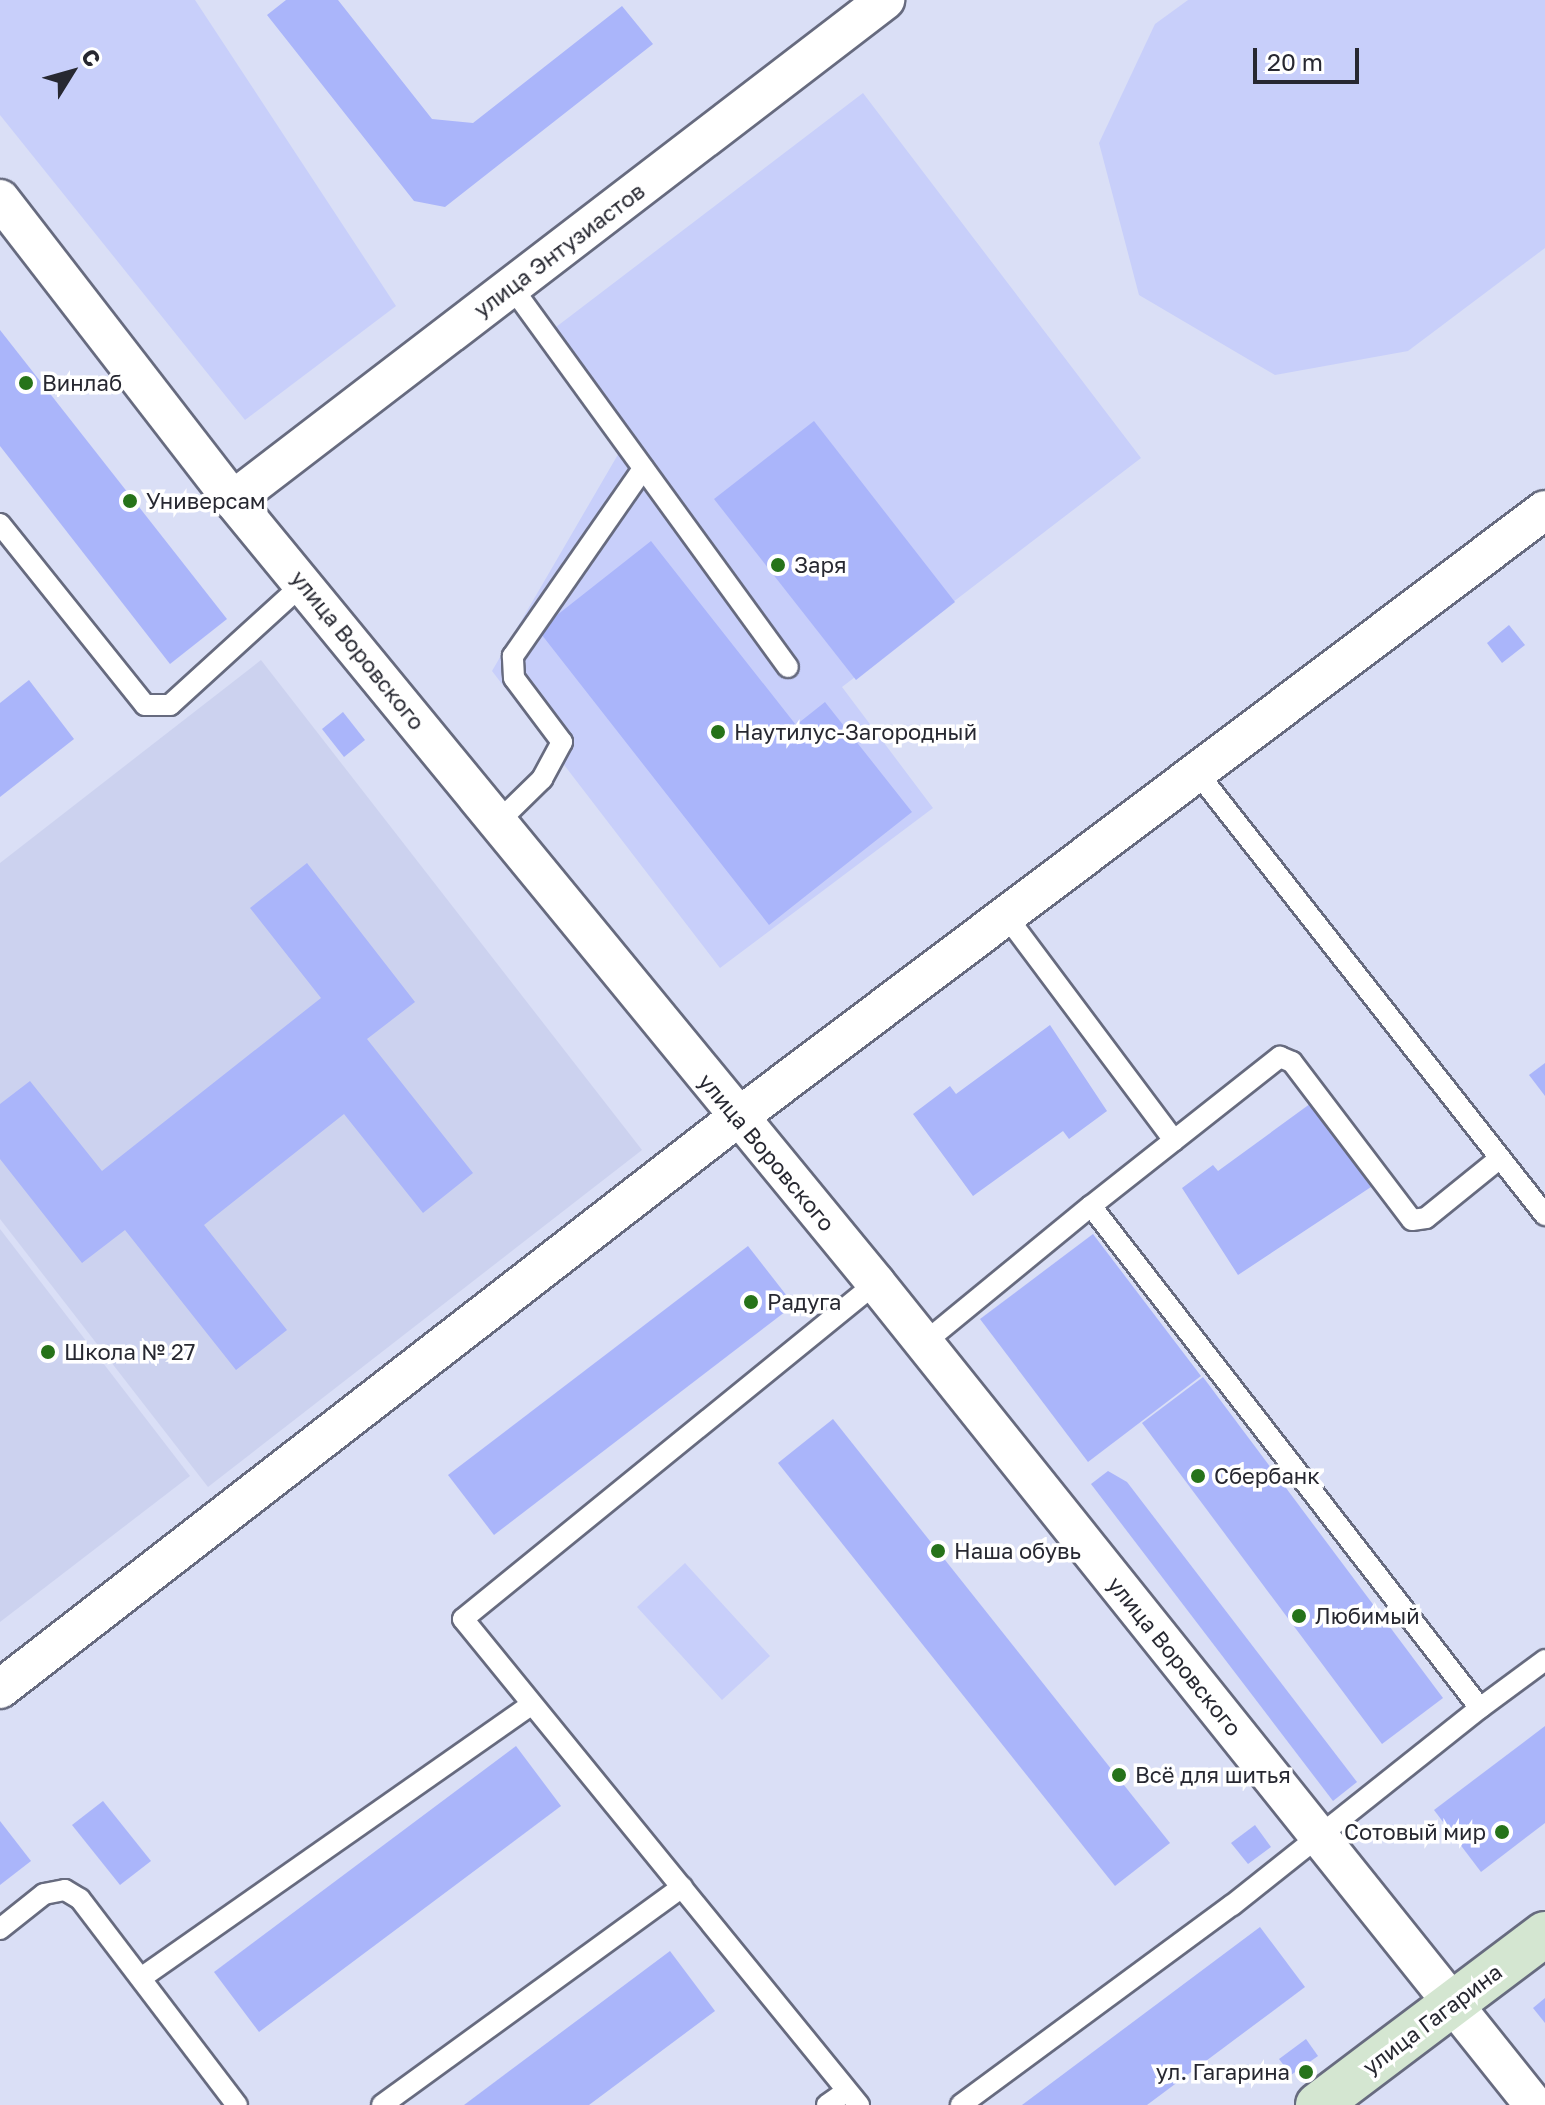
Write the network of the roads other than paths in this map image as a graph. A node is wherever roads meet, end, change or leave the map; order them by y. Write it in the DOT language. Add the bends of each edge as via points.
graph roads {
  1 [pos="885,0"];
  2 [pos="0,199"];
  3 [pos="511,286"];
  4 [pos="643,469"];
  5 [pos="233,500"];
  6 [pos="1545,510"];
  7 [pos="0,524"];
  8 [pos="304,583"];
  9 [pos="788,667"];
  10 [pos="1199,775"];
  11 [pos="498,822"];
  12 [pos="1007,917"];
  13 [pos="737,1118"];
  14 [pos="1174,1140"];
  15 [pos="1500,1158"];
  16 [pos="1091,1206"];
  17 [pos="1545,1215"];
  18 [pos="876,1283"];
  19 [pos="924,1343"];
  20 [pos="1545,1660"];
  21 [pos="0,1689"];
  22 [pos="532,1704"];
  23 [pos="1480,1708"];
  24 [pos="1320,1837"];
  25 [pos="682,1887"];
  26 [pos="0,1929"];
  27 [pos="1545,1934"];
  28 [pos="141,1978"];
  29 [pos="1453,2003"];
  30 [pos="853,2098"];
  31 [pos="237,2105"];
  32 [pos="382,2105"];
  33 [pos="827,2105"];
  34 [pos="961,2105"];
  35 [pos="1318,2105"];
  36 [pos="1534,2105"];
  1 -- 3 [label="street, улица Энтузиастов"];
  2 -- 5 [label="street, улица Воровского"];
  3 -- 4 [label="lane"];
  3 -- 5 [label="street, улица Энтузиастов"];
  4 -- 9 [label="lane"];
  4 -- 11 [label="lane" via="513,656 514,678 562,742 542,779"];
  5 -- 8 [label="street, улица Воровского"];
  6 -- 10 [label="street"];
  7 -- 8 [label="lane" via="145,705 170,705"];
  8 -- 11 [label="street, улица Воровского"];
  10 -- 12 [label="street"];
  10 -- 15 [label="lane"];
  11 -- 13 [label="street, улица Воровского"];
  12 -- 13 [label="street"];
  12 -- 14 [label="lane"];
  13 -- 18 [label="street, улица Воровского"];
  13 -- 21 [label="street"];
  14 -- 15 [label="lane" via="1280,1057 1292,1062 1412,1220 1426,1218"];
  14 -- 16 [label="lane"];
  15 -- 17 [label="lane"];
  16 -- 19 [label="lane"];
  16 -- 23 [label="lane"];
  18 -- 19 [label="street, улица Воровского"];
  18 -- 22 [label="lane" via="463,1619"];
  19 -- 24 [label="street, улица Воровского"];
  20 -- 23 [label="lane"];
  22 -- 25 [label="lane"];
  22 -- 28 [label="lane"];
  23 -- 24 [label="lane"];
  24 -- 29 [label="street, улица Воровского"];
  24 -- 34 [label="lane"];
  25 -- 30 [label="lane"];
  25 -- 32 [label="lane"];
  26 -- 28 [label="lane" via="44,1894 65,1890 80,1899"];
  27 -- 29 [label="street, улица Гагарина"];
  28 -- 31 [label="lane"];
  29 -- 35 [label="street, улица Гагарина"];
  29 -- 36 [label="street, улица Воровского"];
  30 -- 33 [label="lane"];
}
